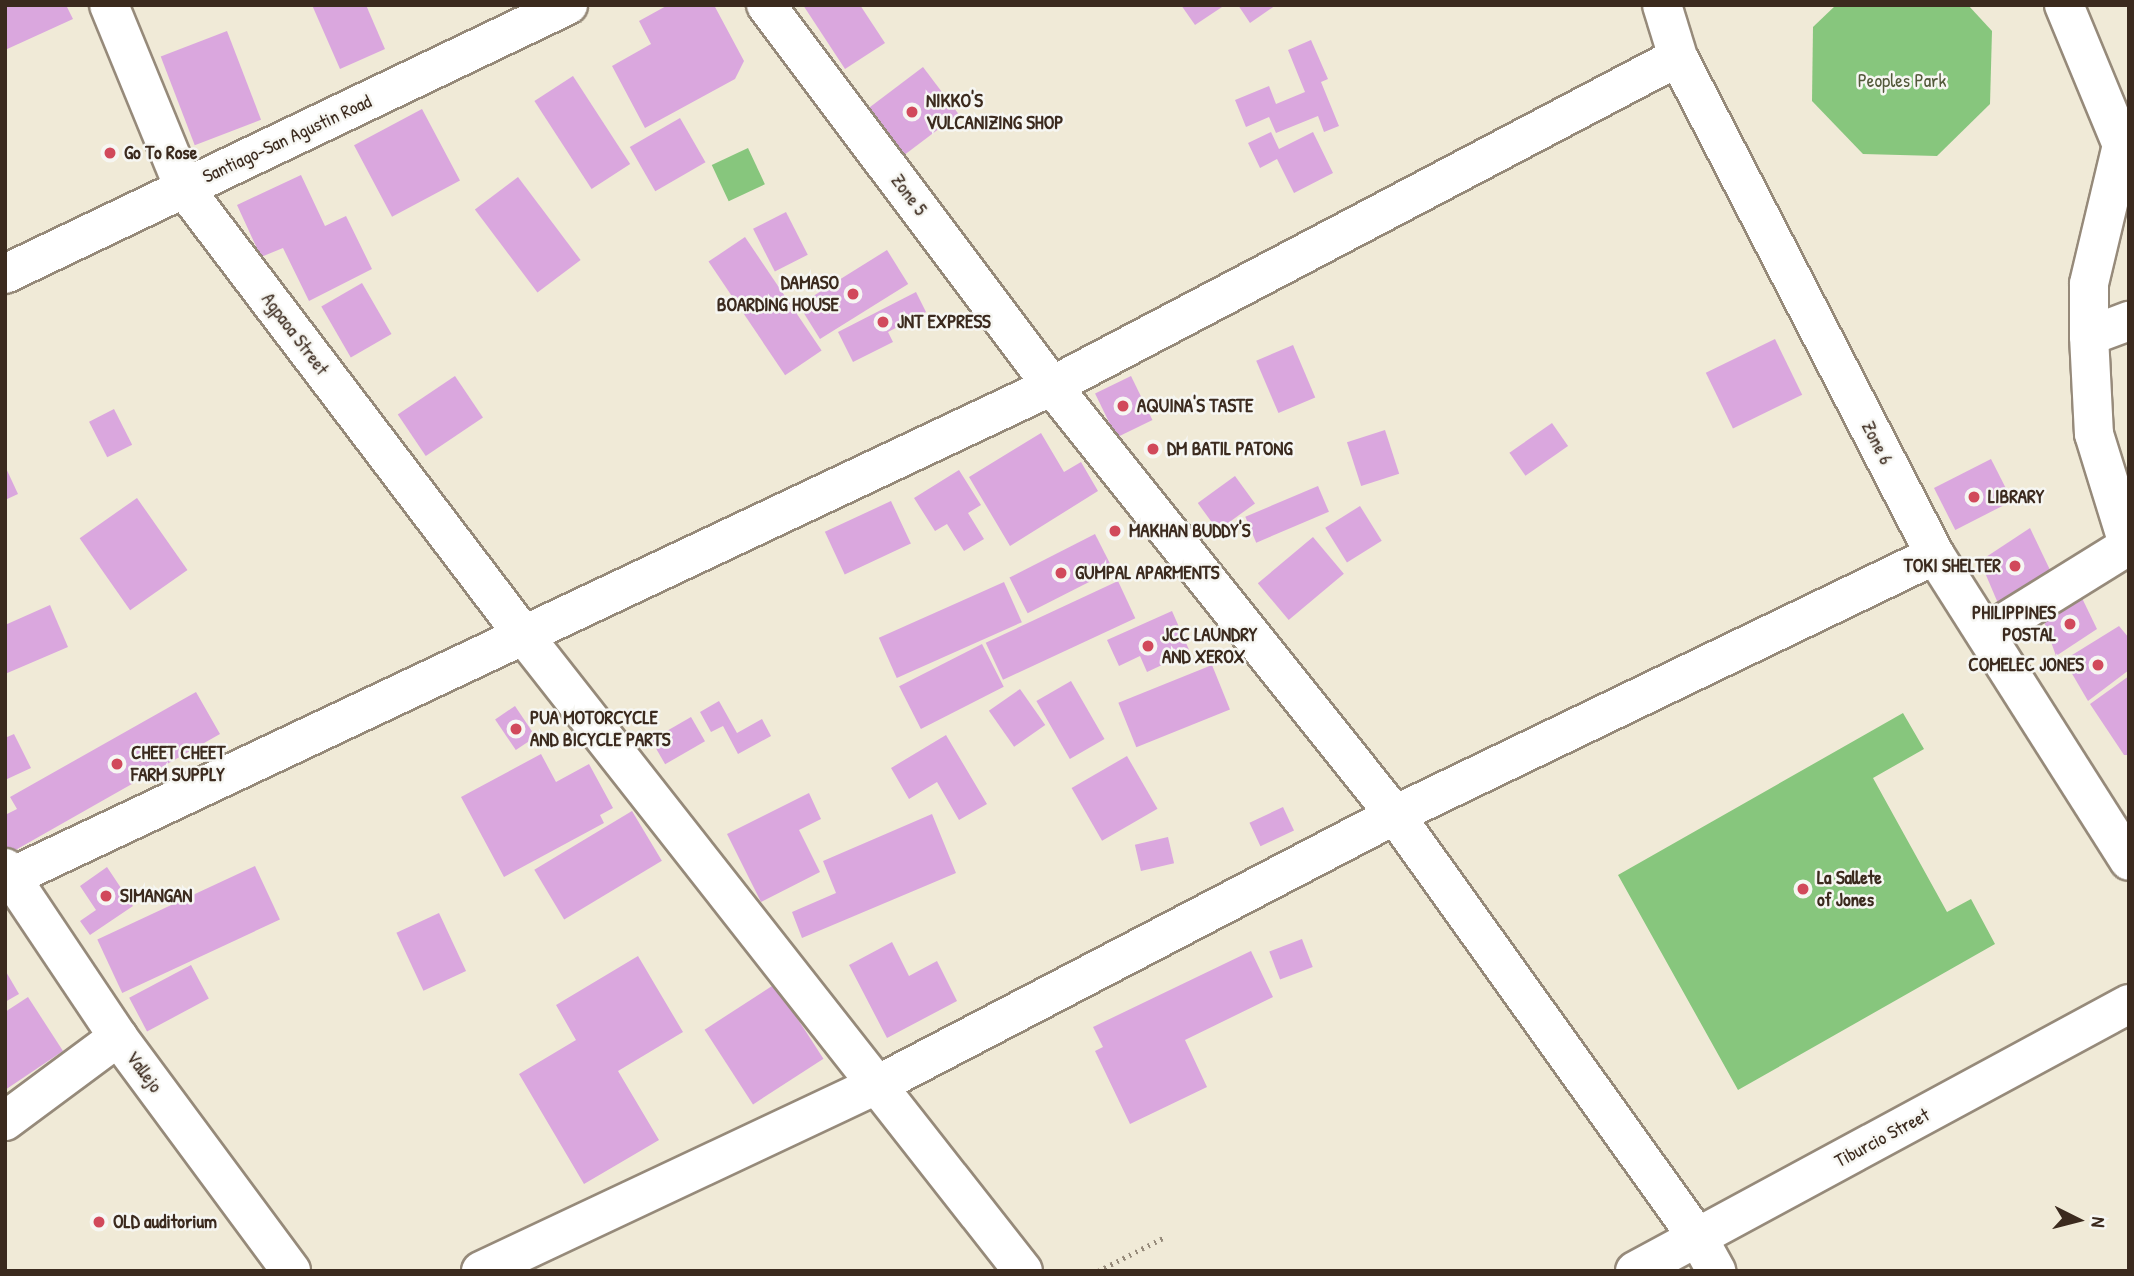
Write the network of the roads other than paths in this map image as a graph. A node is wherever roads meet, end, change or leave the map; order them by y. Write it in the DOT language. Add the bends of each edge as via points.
graph roads {
  1 [pos="109,5"];
  2 [pos="568,5"];
  3 [pos="766,5"];
  4 [pos="1662,5"];
  5 [pos="2064,5"];
  6 [pos="1678,57"];
  7 [pos="2125,147"];
  8 [pos="184,188"];
  9 [pos="2113,246"];
  10 [pos="5,275"];
  11 [pos="2129,321"];
  12 [pos="2089,336"];
  13 [pos="1052,386"];
  14 [pos="2128,547"];
  15 [pos="1936,555"];
  16 [pos="1986,634"];
  17 [pos="524,637"];
  18 [pos="1395,815"];
  19 [pos="2129,861"];
  20 [pos="7,874"];
  21 [pos="2129,1004"];
  22 [pos="118,1037"];
  23 [pos="879,1084"];
  24 [pos="5,1121"];
  25 [pos="1698,1238"];
  26 [pos="291,1271"];
  27 [pos="481,1271"];
  28 [pos="1023,1271"];
  29 [pos="1635,1271"];
  30 [pos="1716,1271"];
  1 -- 8 [label="street, Agpaoa Street"];
  2 -- 8 [label="street, Santiago-San Agustin Road"];
  3 -- 13 [label="street, Zone 5"];
  4 -- 6 [label="street, Zone 6"];
  5 -- 7 [label="street"];
  6 -- 13 [label="street"];
  6 -- 15 [label="street, Zone 6"];
  7 -- 9 [label="street"];
  8 -- 10 [label="street, Santiago-San Agustin Road"];
  8 -- 17 [label="street, Agpaoa Street"];
  9 -- 12 [label="street" via="2089,284"];
  11 -- 12 [label="street"];
  12 -- 14 [label="street" via="2094,434"];
  13 -- 17 [label="street"];
  13 -- 18 [label="street, Zone 5"];
  14 -- 16 [label="street"];
  15 -- 16 [label="street, Zone 6"];
  15 -- 18 [label="street"];
  16 -- 19 [label="street, Zone 6"];
  17 -- 20 [label="street"];
  17 -- 23 [label="street, Agpaoa Street"];
  18 -- 23 [label="street"];
  18 -- 25 [label="street, Zone 5"];
  20 -- 22 [label="street, Vallejo"];
  21 -- 25 [label="street, Tiburcio Street"];
  22 -- 24 [label="street"];
  22 -- 26 [label="street, Vallejo"];
  23 -- 27 [label="street"];
  23 -- 28 [label="street, Agpaoa Street"];
  25 -- 29 [label="street, Tiburcio Street"];
  25 -- 30 [label="street, Zone 5"];
}
